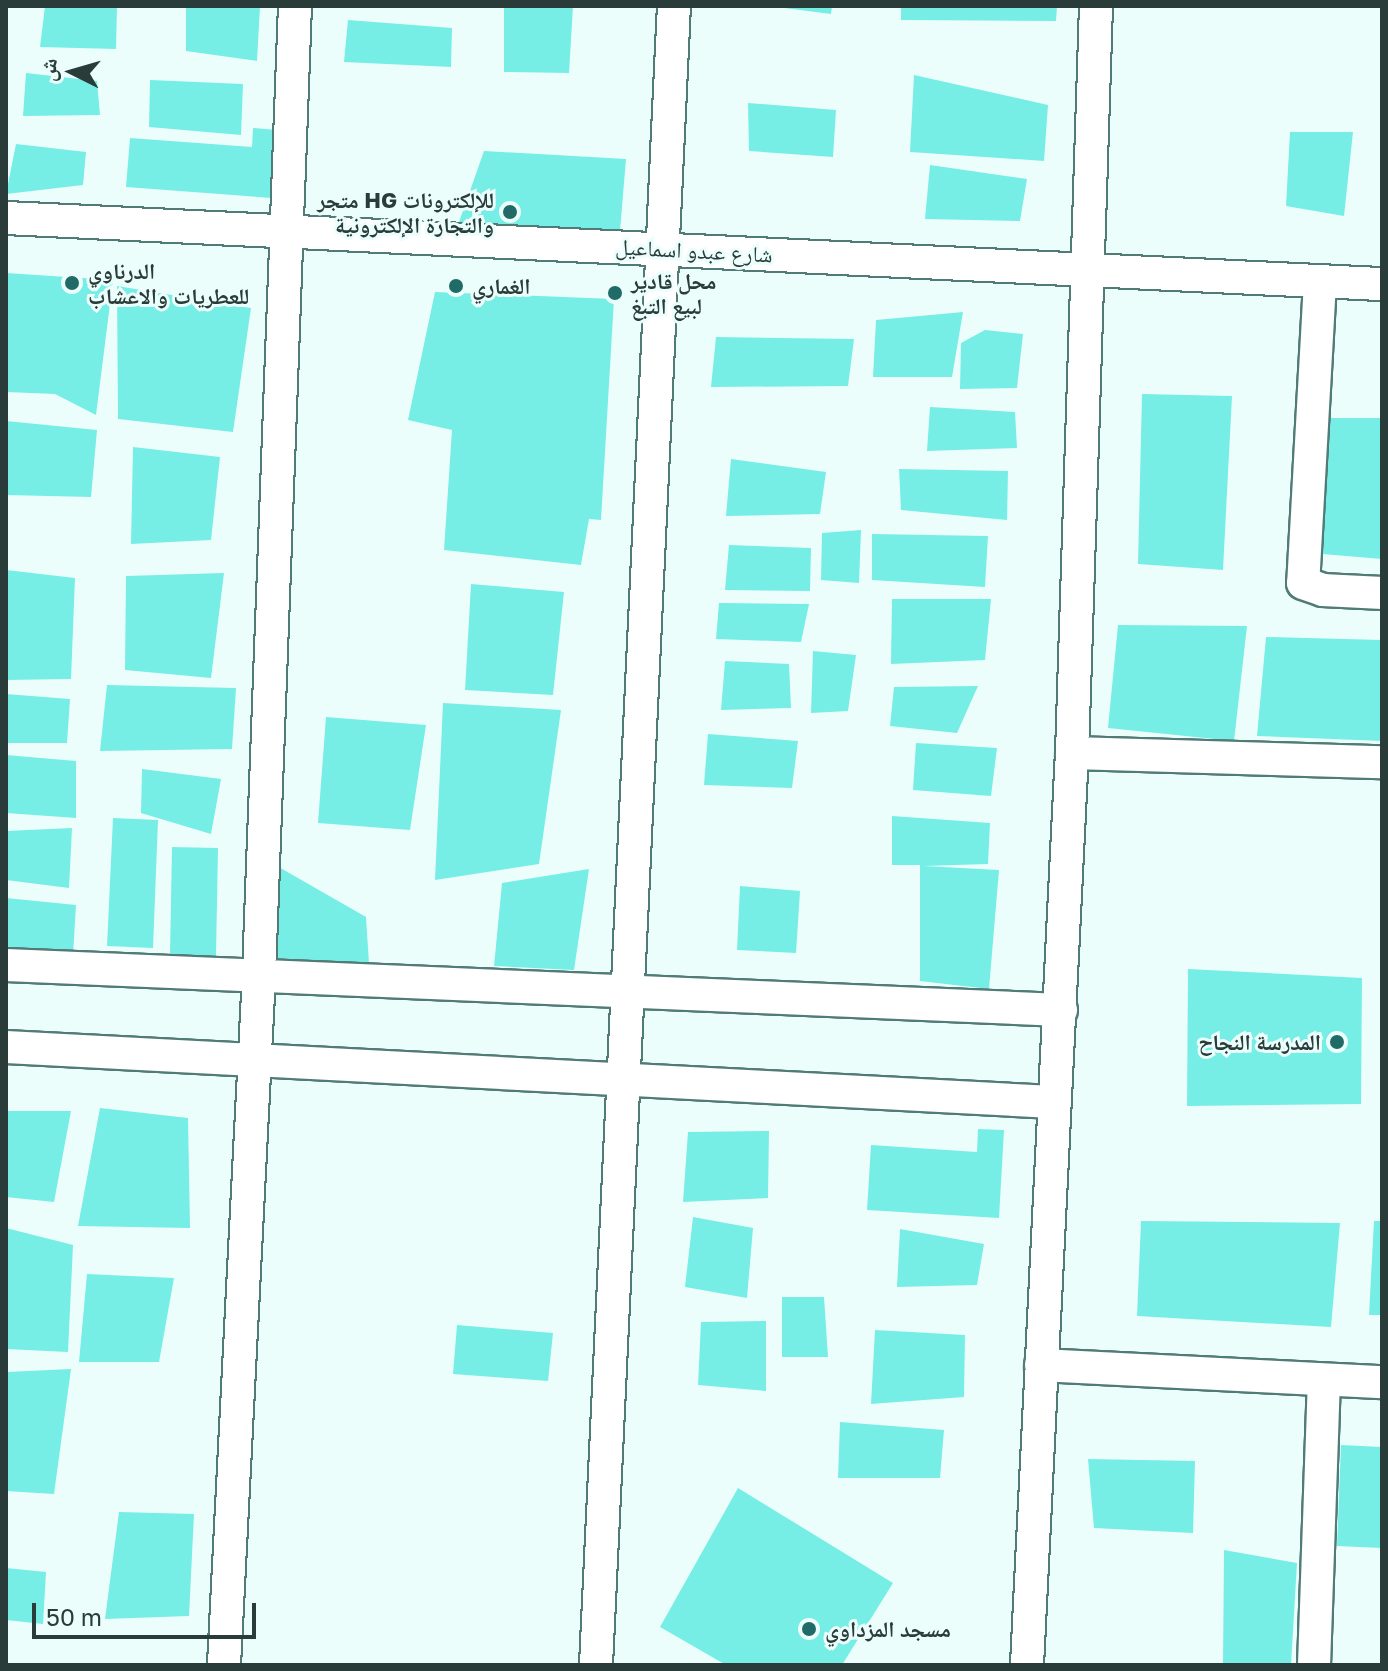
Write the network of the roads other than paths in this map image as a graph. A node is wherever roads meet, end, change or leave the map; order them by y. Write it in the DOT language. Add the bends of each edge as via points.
graph roads {
  1 [pos="295,6"];
  2 [pos="674,6"];
  3 [pos="1096,6"];
  4 [pos="6,218"];
  5 [pos="285,230"];
  6 [pos="664,249"];
  7 [pos="1089,268"];
  8 [pos="1320,282"];
  9 [pos="1382,284"];
  10 [pos="1382,593"];
  11 [pos="1072,753"];
  12 [pos="1382,762"];
  13 [pos="6,965"];
  14 [pos="259,973"];
  15 [pos="630,990"];
  16 [pos="1061,1010"];
  17 [pos="6,1047"];
  18 [pos="252,1057"];
  19 [pos="627,1079"];
  20 [pos="1053,1102"];
  21 [pos="1041,1365"];
  22 [pos="1324,1380"];
  23 [pos="1382,1382"];
  24 [pos="224,1665"];
  25 [pos="596,1665"];
  26 [pos="1027,1665"];
  27 [pos="1314,1665"];
  1 -- 5 [label="street"];
  2 -- 6 [label="street"];
  3 -- 7 [label="street"];
  4 -- 5 [label="street, شارع عبدو اسماعيل"];
  5 -- 6 [label="street, شارع عبدو اسماعيل"];
  5 -- 14 [label="street"];
  6 -- 7 [label="street, شارع عبدو اسماعيل"];
  6 -- 15 [label="street"];
  7 -- 8 [label="street, شارع عبدو اسماعيل"];
  7 -- 11 [label="street"];
  8 -- 9 [label="street, شارع عبدو اسماعيل"];
  8 -- 10 [label="street" via="1303,583 1323,590"];
  11 -- 12 [label="street"];
  11 -- 16 [label="street"];
  13 -- 14 [label="street"];
  14 -- 15 [label="street"];
  14 -- 18 [label="street"];
  15 -- 16 [label="street"];
  15 -- 19 [label="street"];
  16 -- 20 [label="street"];
  17 -- 18 [label="street"];
  18 -- 19 [label="street"];
  18 -- 24 [label="street"];
  19 -- 20 [label="street"];
  19 -- 25 [label="street"];
  20 -- 21 [label="street"];
  21 -- 22 [label="street"];
  21 -- 26 [label="street"];
  22 -- 23 [label="street"];
  22 -- 27 [label="street"];
}
